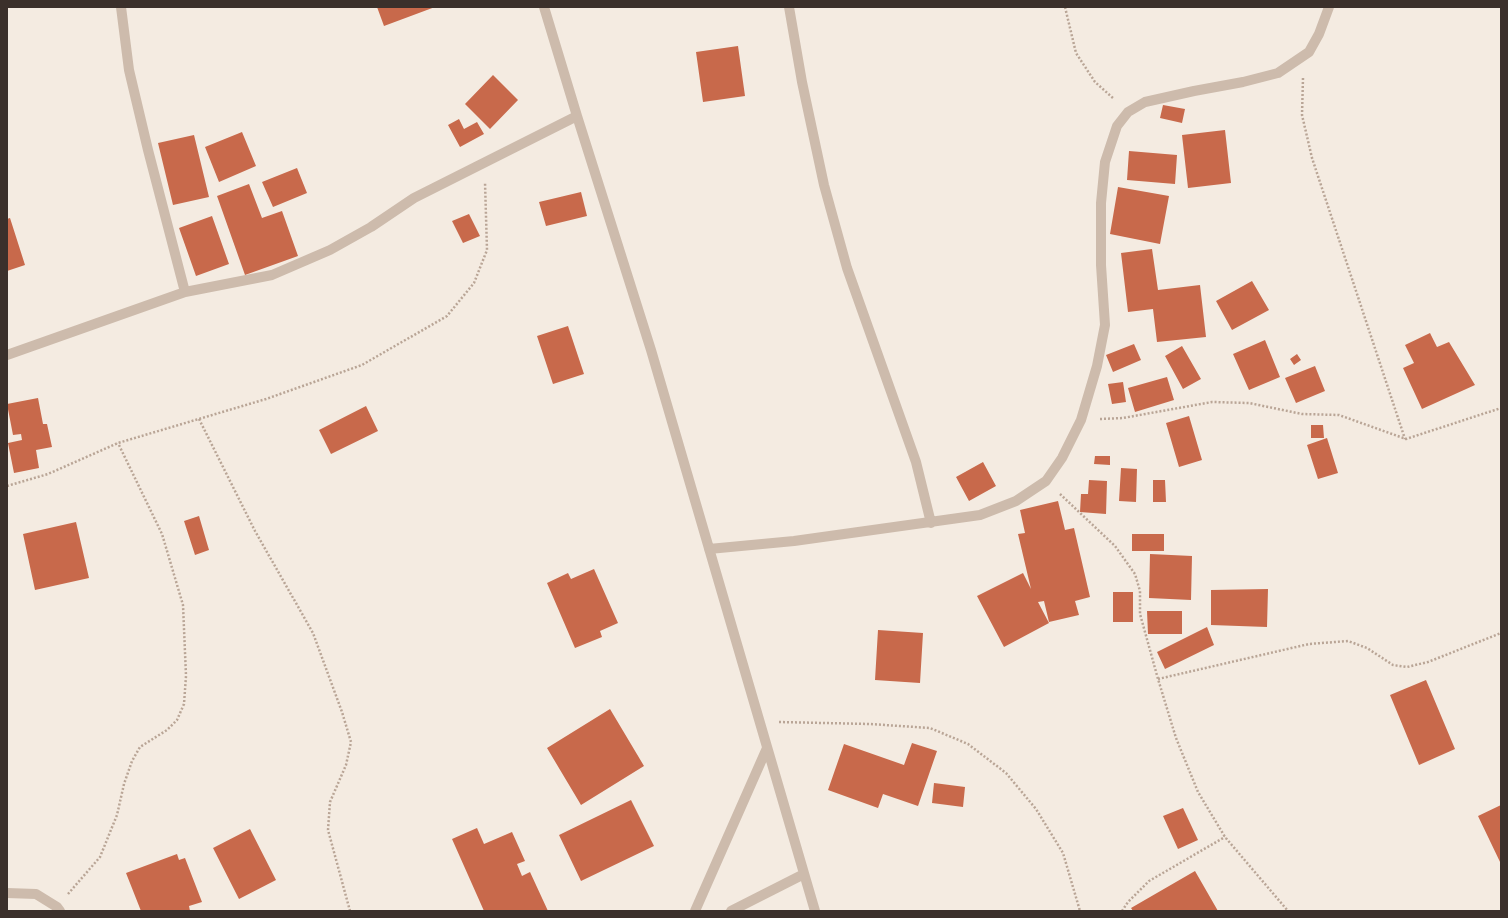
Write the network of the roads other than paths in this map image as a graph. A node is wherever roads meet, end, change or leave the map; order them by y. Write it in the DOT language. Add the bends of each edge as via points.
graph roads {
  1 [pos="122,7"];
  2 [pos="544,7"];
  3 [pos="789,7"];
  4 [pos="1329,7"];
  5 [pos="577,116"];
  6 [pos="185,292"];
  7 [pos="7,355"];
  8 [pos="931,523"];
  9 [pos="709,549"];
  10 [pos="767,748"];
  11 [pos="804,874"];
  12 [pos="7,893"];
  13 [pos="58,909"];
  14 [pos="695,911"];
  15 [pos="731,911"];
  16 [pos="815,911"];
  1 -- 6 [label="street" via="129,70"];
  2 -- 5 [label="street"];
  3 -- 8 [label="street" via="824,185 842,253 916,462"];
  4 -- 8 [label="street" via="1309,52 1278,73 1145,102 1128,112 1117,126 1105,162 1101,203 1104,325 1097,366 1081,420 1062,458 1046,481 1016,501 980,516"];
  5 -- 6 [label="street" via="414,198 371,227 330,250 272,275"];
  5 -- 9 [label="street" via="651,350"];
  6 -- 7 [label="street"];
  8 -- 9 [label="street"];
  9 -- 10 [label="street"];
  10 -- 11 [label="street"];
  10 -- 14 [label="street"];
  11 -- 15 [label="street"];
  11 -- 16 [label="street"];
  12 -- 13 [label="street" via="36,894"];
}
